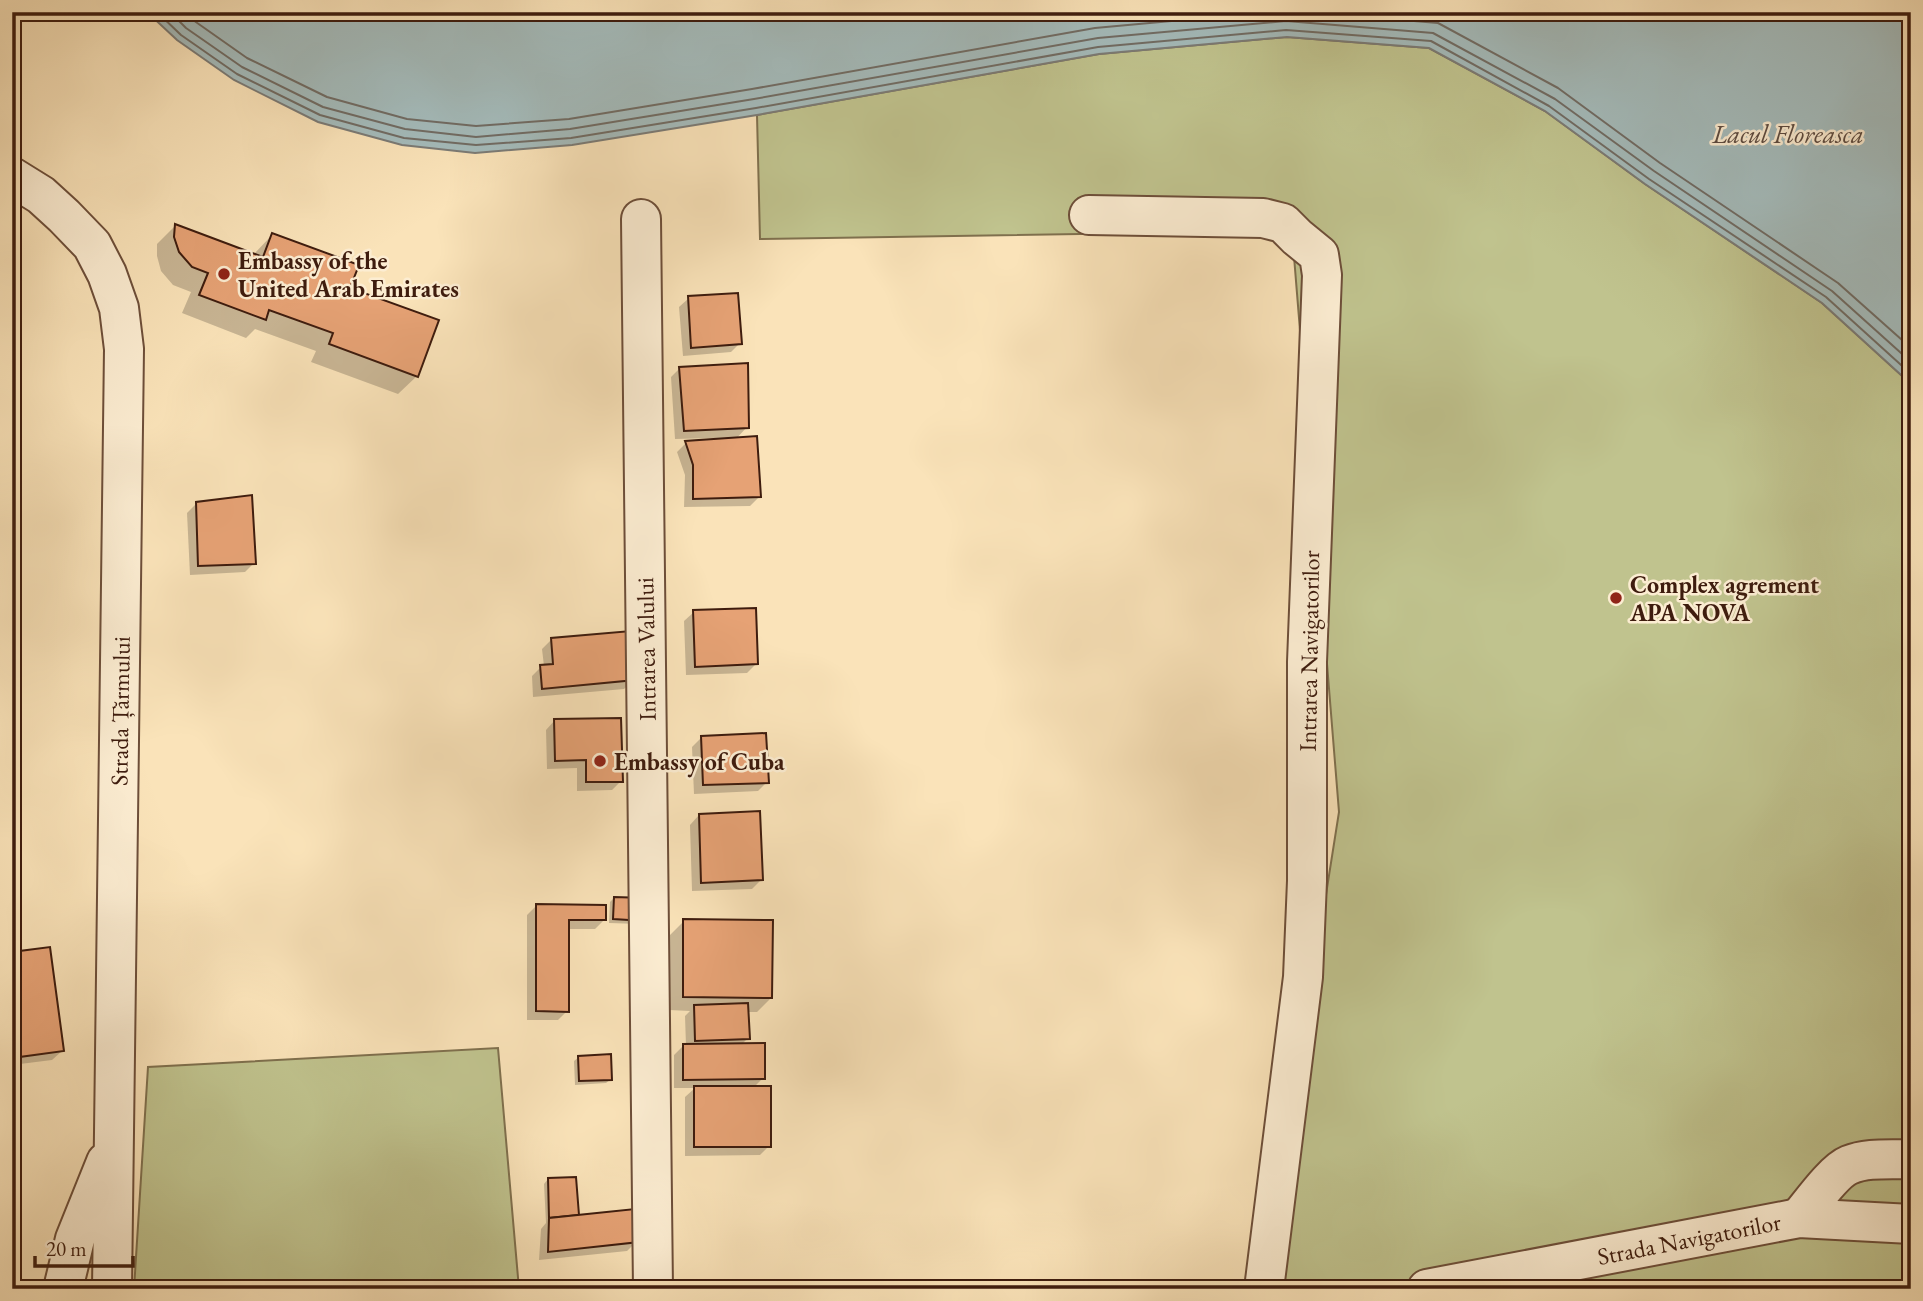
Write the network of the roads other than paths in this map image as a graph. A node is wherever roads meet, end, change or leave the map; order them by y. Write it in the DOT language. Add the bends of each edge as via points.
graph roads {
  1 [pos="12,177"];
  2 [pos="1089,215"];
  3 [pos="641,219"];
  4 [pos="114,1140"];
  5 [pos="1911,1159"];
  6 [pos="1799,1218"];
  7 [pos="1911,1224"];
  8 [pos="63,1289"];
  9 [pos="112,1289"];
  10 [pos="653,1289"];
  11 [pos="1264,1289"];
  12 [pos="1427,1289"];
  1 -- 4 [label="street, Strada Țărmului" via="41,195 92,246 119,308 124,349"];
  2 -- 11 [label="street, Intrarea Navigatorilor" via="1263,218 1283,223 1318,255 1322,275 1307,662 1303,977"];
  3 -- 10 [label="street, Intrarea Valului"];
  4 -- 8 [label="street" via="75,1239"];
  4 -- 9 [label="street, Strada Țărmului"];
  5 -- 6 [label="street" via="1847,1166"];
  6 -- 7 [label="street, Strada Navigatorilor"];
  6 -- 12 [label="street, Strada Navigatorilor"];
}
